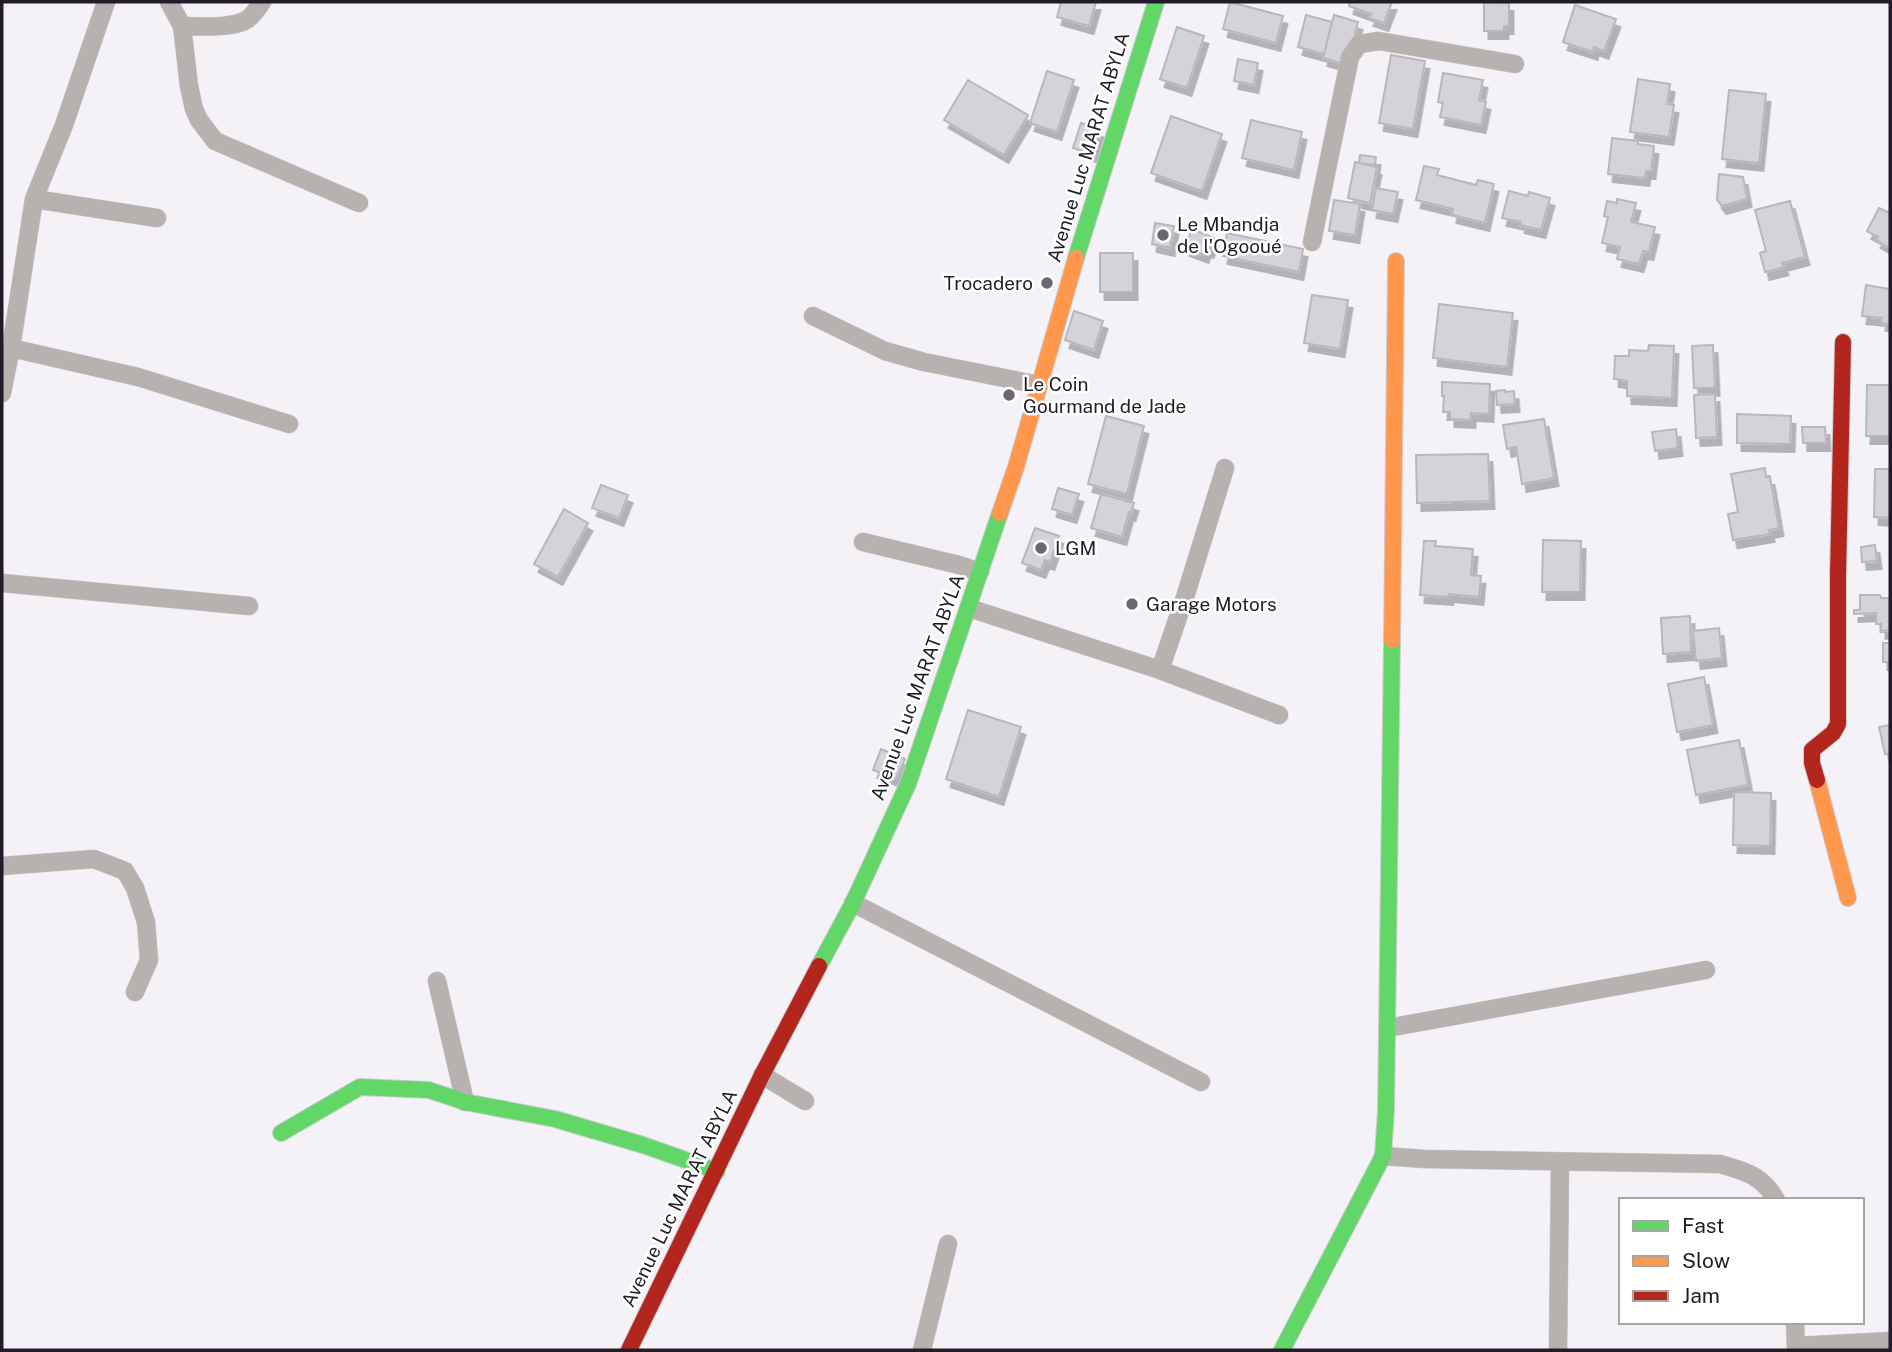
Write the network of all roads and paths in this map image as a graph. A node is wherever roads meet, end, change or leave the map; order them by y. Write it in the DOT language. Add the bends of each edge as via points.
graph roads {
  1 [pos="106,2"];
  2 [pos="169,2"];
  3 [pos="262,2"];
  4 [pos="1156,2"];
  5 [pos="182,26"];
  6 [pos="1515,64"];
  7 [pos="34,199"];
  8 [pos="359,203"];
  9 [pos="157,218"];
  10 [pos="1312,242"];
  11 [pos="1396,261"];
  12 [pos="813,316"];
  13 [pos="1843,342"];
  14 [pos="11,348"];
  15 [pos="1039,385"];
  16 [pos="2,393"];
  17 [pos="289,424"];
  18 [pos="1225,468"];
  19 [pos="863,542"];
  20 [pos="980,572"];
  21 [pos="2,583"];
  22 [pos="249,606"];
  23 [pos="969,608"];
  24 [pos="1160,670"];
  25 [pos="1279,715"];
  26 [pos="2,866"];
  27 [pos="1848,898"];
  28 [pos="853,903"];
  29 [pos="1706,970"];
  30 [pos="436,981"];
  31 [pos="135,992"];
  32 [pos="1388,1028"];
  33 [pos="762,1075"];
  34 [pos="1201,1082"];
  35 [pos="805,1101"];
  36 [pos="465,1102"];
  37 [pos="281,1133"];
  38 [pos="1384,1156"];
  39 [pos="1560,1162"];
  40 [pos="717,1171"];
  41 [pos="1775,1198"];
  42 [pos="948,1244"];
  43 [pos="1795,1324"];
  44 [pos="1890,1341"];
  45 [pos="1796,1348"];
  46 [pos="629,1350"];
  47 [pos="922,1350"];
  48 [pos="1282,1350"];
  49 [pos="1558,1350"];
  1 -- 7 [label="street"];
  2 -- 5 [label="street"];
  3 -- 5 [label="street" via="247,20"];
  4 -- 15 [label="street, Avenue Luc MARAT ABYLA"];
  5 -- 8 [label="street" via="194,109 215,141"];
  6 -- 10 [label="street" via="1379,41 1359,44 1350,57"];
  7 -- 9 [label="street"];
  7 -- 14 [label="street"];
  11 -- 32 [label="street"];
  12 -- 15 [label="street" via="885,351"];
  13 -- 27 [label="street" via="1838,724 1812,750 1812,763"];
  14 -- 16 [label="street"];
  14 -- 17 [label="street" via="138,377"];
  15 -- 20 [label="street, Avenue Luc MARAT ABYLA"];
  18 -- 24 [label="street"];
  19 -- 20 [label="street"];
  20 -- 23 [label="street, Avenue Luc MARAT ABYLA"];
  21 -- 22 [label="street"];
  23 -- 24 [label="street"];
  23 -- 28 [label="street, Avenue Luc MARAT ABYLA" via="908,784"];
  24 -- 25 [label="street"];
  26 -- 31 [label="street" via="94,859 125,871 146,922 149,960"];
  28 -- 33 [label="street, Avenue Luc MARAT ABYLA"];
  28 -- 34 [label="street"];
  29 -- 32 [label="street"];
  30 -- 36 [label="street"];
  32 -- 38 [label="street"];
  33 -- 35 [label="street"];
  33 -- 40 [label="street, Avenue Luc MARAT ABYLA"];
  36 -- 37 [label="street" via="429,1090 360,1087"];
  36 -- 40 [label="street" via="555,1119"];
  38 -- 39 [label="street"];
  38 -- 48 [label="street"];
  39 -- 41 [label="street" via="1720,1164 1747,1172 1769,1187"];
  39 -- 49 [label="street"];
  40 -- 46 [label="street, Avenue Luc MARAT ABYLA"];
  42 -- 47 [label="street"];
  43 -- 45 [label="street"];
  44 -- 45 [label="street"];
}
